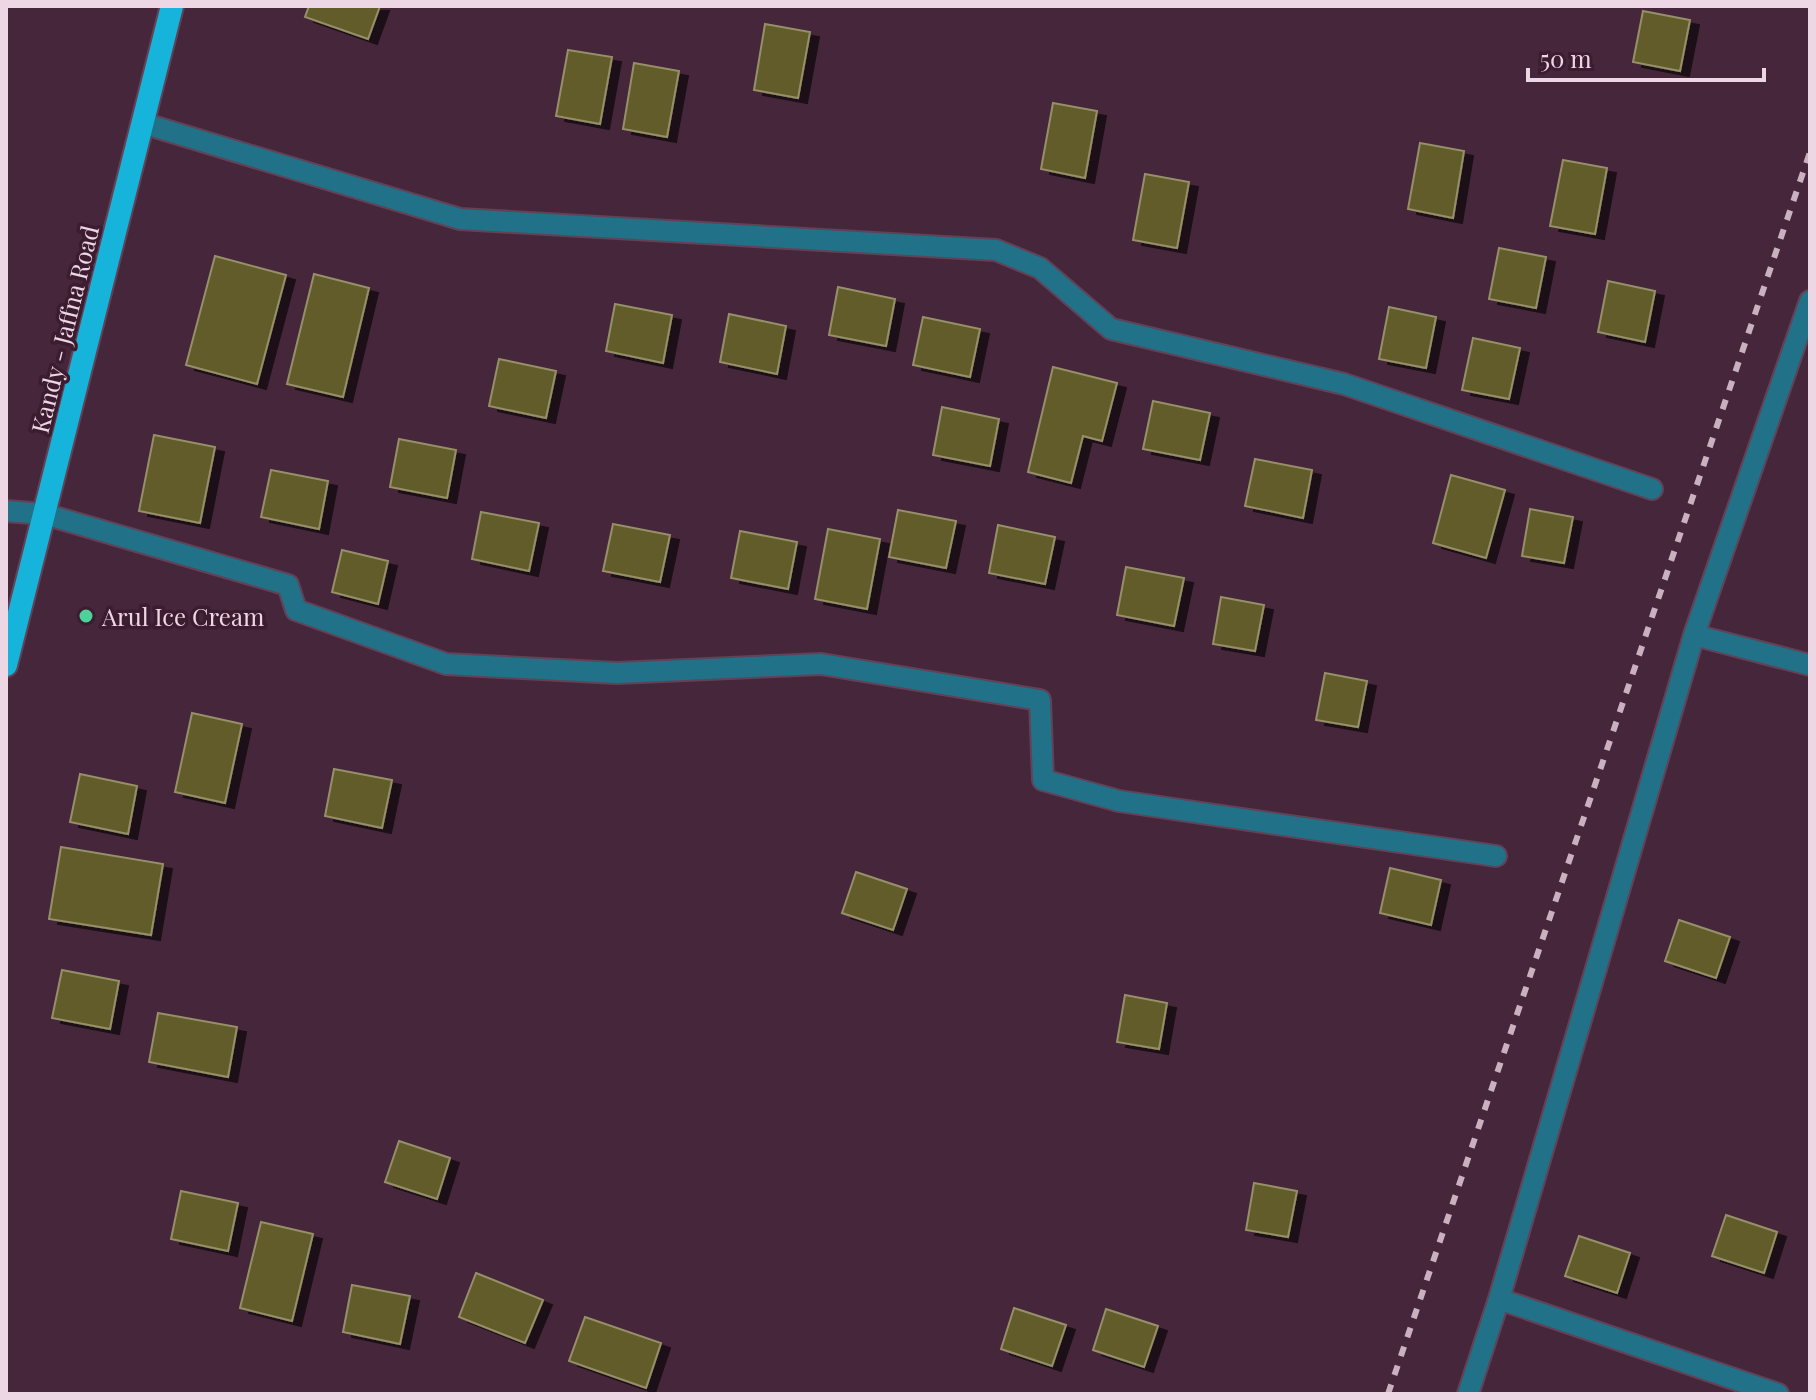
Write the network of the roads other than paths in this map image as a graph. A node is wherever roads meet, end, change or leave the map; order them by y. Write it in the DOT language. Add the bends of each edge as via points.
graph roads {
  1 [pos="172,6"];
  2 [pos="142,123"];
  3 [pos="1810,301"];
  4 [pos="1652,489"];
  5 [pos="6,511"];
  6 [pos="44,514"];
  7 [pos="1694,635"];
  8 [pos="6,665"];
  9 [pos="1810,665"];
  10 [pos="1496,856"];
  11 [pos="1499,1299"];
  12 [pos="1468,1394"];
  13 [pos="1778,1394"];
  1 -- 2 [label="highway, Kandy - Jaffna Road"];
  2 -- 4 [label="street" via="460,219 996,250 1040,268 1111,329 1344,384"];
  2 -- 6 [label="highway, Kandy - Jaffna Road"];
  3 -- 7 [label="street"];
  5 -- 6 [label="street"];
  6 -- 8 [label="highway, Kandy - Jaffna Road"];
  6 -- 10 [label="street" via="288,585 296,610 446,664 617,673 821,664 1040,700 1043,780 1119,801"];
  7 -- 9 [label="street"];
  7 -- 11 [label="street"];
  11 -- 12 [label="street"];
  11 -- 13 [label="street"];
}
